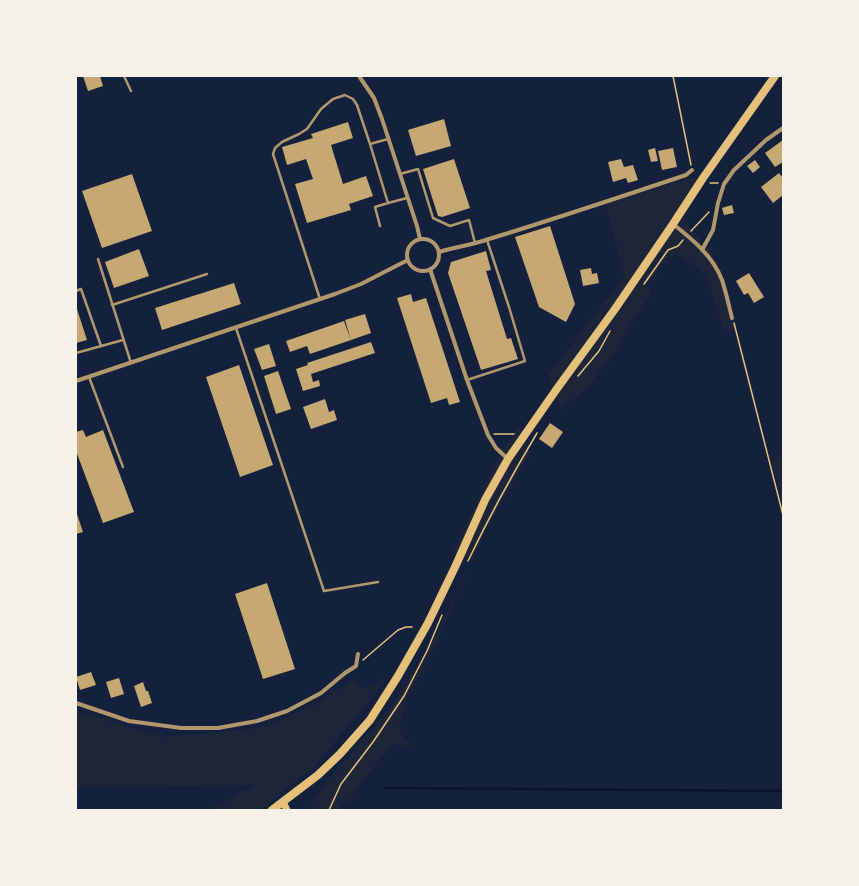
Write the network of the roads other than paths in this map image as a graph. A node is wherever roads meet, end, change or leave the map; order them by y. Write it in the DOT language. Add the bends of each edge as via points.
graph roads {
  1 [pos="124,76"];
  2 [pos="359,76"];
  3 [pos="775,76"];
  4 [pos="131,91"];
  5 [pos="783,128"];
  6 [pos="389,139"];
  7 [pos="370,144"];
  8 [pos="692,170"];
  9 [pos="400,174"];
  10 [pos="408,198"];
  11 [pos="388,203"];
  12 [pos="673,224"];
  13 [pos="380,226"];
  14 [pos="420,240"];
  15 [pos="487,240"];
  16 [pos="475,244"];
  17 [pos="702,250"];
  18 [pos="439,252"];
  19 [pos="98,260"];
  20 [pos="408,260"];
  21 [pos="430,269"];
  22 [pos="207,274"];
  23 [pos="76,291"];
  24 [pos="320,299"];
  25 [pos="112,305"];
  26 [pos="732,318"];
  27 [pos="236,328"];
  28 [pos="123,340"];
  29 [pos="101,346"];
  30 [pos="76,353"];
  31 [pos="131,363"];
  32 [pos="89,376"];
  33 [pos="467,380"];
  34 [pos="76,381"];
  35 [pos="508,459"];
  36 [pos="123,467"];
  37 [pos="378,582"];
  38 [pos="358,654"];
  39 [pos="76,703"];
  40 [pos="283,802"];
  41 [pos="272,810"];
  42 [pos="287,810"];
  1 -- 4 [label="lane"];
  2 -- 6 [label="street" via="374,98"];
  3 -- 12 [label="main road"];
  5 -- 17 [label="street" via="734,170 724,184 713,230"];
  6 -- 7 [label="lane"];
  6 -- 9 [label="street"];
  7 -- 11 [label="lane"];
  7 -- 24 [label="lane" via="357,105 353,99 345,95 333,99 321,109 307,129 282,142 273,154"];
  8 -- 15 [label="street" via="686,175"];
  9 -- 10 [label="street"];
  9 -- 16 [label="lane" via="418,169 433,218 450,226 468,220"];
  10 -- 11 [label="lane"];
  10 -- 14 [label="street"];
  11 -- 13 [label="lane" via="375,207"];
  12 -- 17 [label="street"];
  12 -- 35 [label="main road"];
  14 -- 18 [label="street" via="430,240"];
  14 -- 20 [label="street" via="411,245"];
  15 -- 16 [label="street"];
  15 -- 33 [label="lane" via="525,361"];
  16 -- 18 [label="street"];
  17 -- 26 [label="street" via="721,279"];
  18 -- 21 [label="street" via="437,262"];
  19 -- 25 [label="lane"];
  20 -- 21 [label="street" via="415,268"];
  20 -- 24 [label="street" via="361,284"];
  21 -- 33 [label="street"];
  22 -- 25 [label="lane"];
  23 -- 29 [label="lane" via="82,289"];
  24 -- 27 [label="street"];
  25 -- 28 [label="lane"];
  27 -- 31 [label="street"];
  27 -- 37 [label="lane" via="324,591"];
  28 -- 29 [label="lane"];
  28 -- 31 [label="lane"];
  29 -- 30 [label="lane"];
  31 -- 32 [label="street"];
  32 -- 34 [label="street"];
  32 -- 36 [label="lane"];
  33 -- 35 [label="street" via="488,435 496,448"];
  35 -- 40 [label="main road" via="484,500 428,623 370,720 318,775"];
  38 -- 39 [label="street" via="356,666 321,693 287,711 257,721 218,728 181,728 129,721"];
  40 -- 41 [label="main road"];
  40 -- 42 [label="main road"];
}
